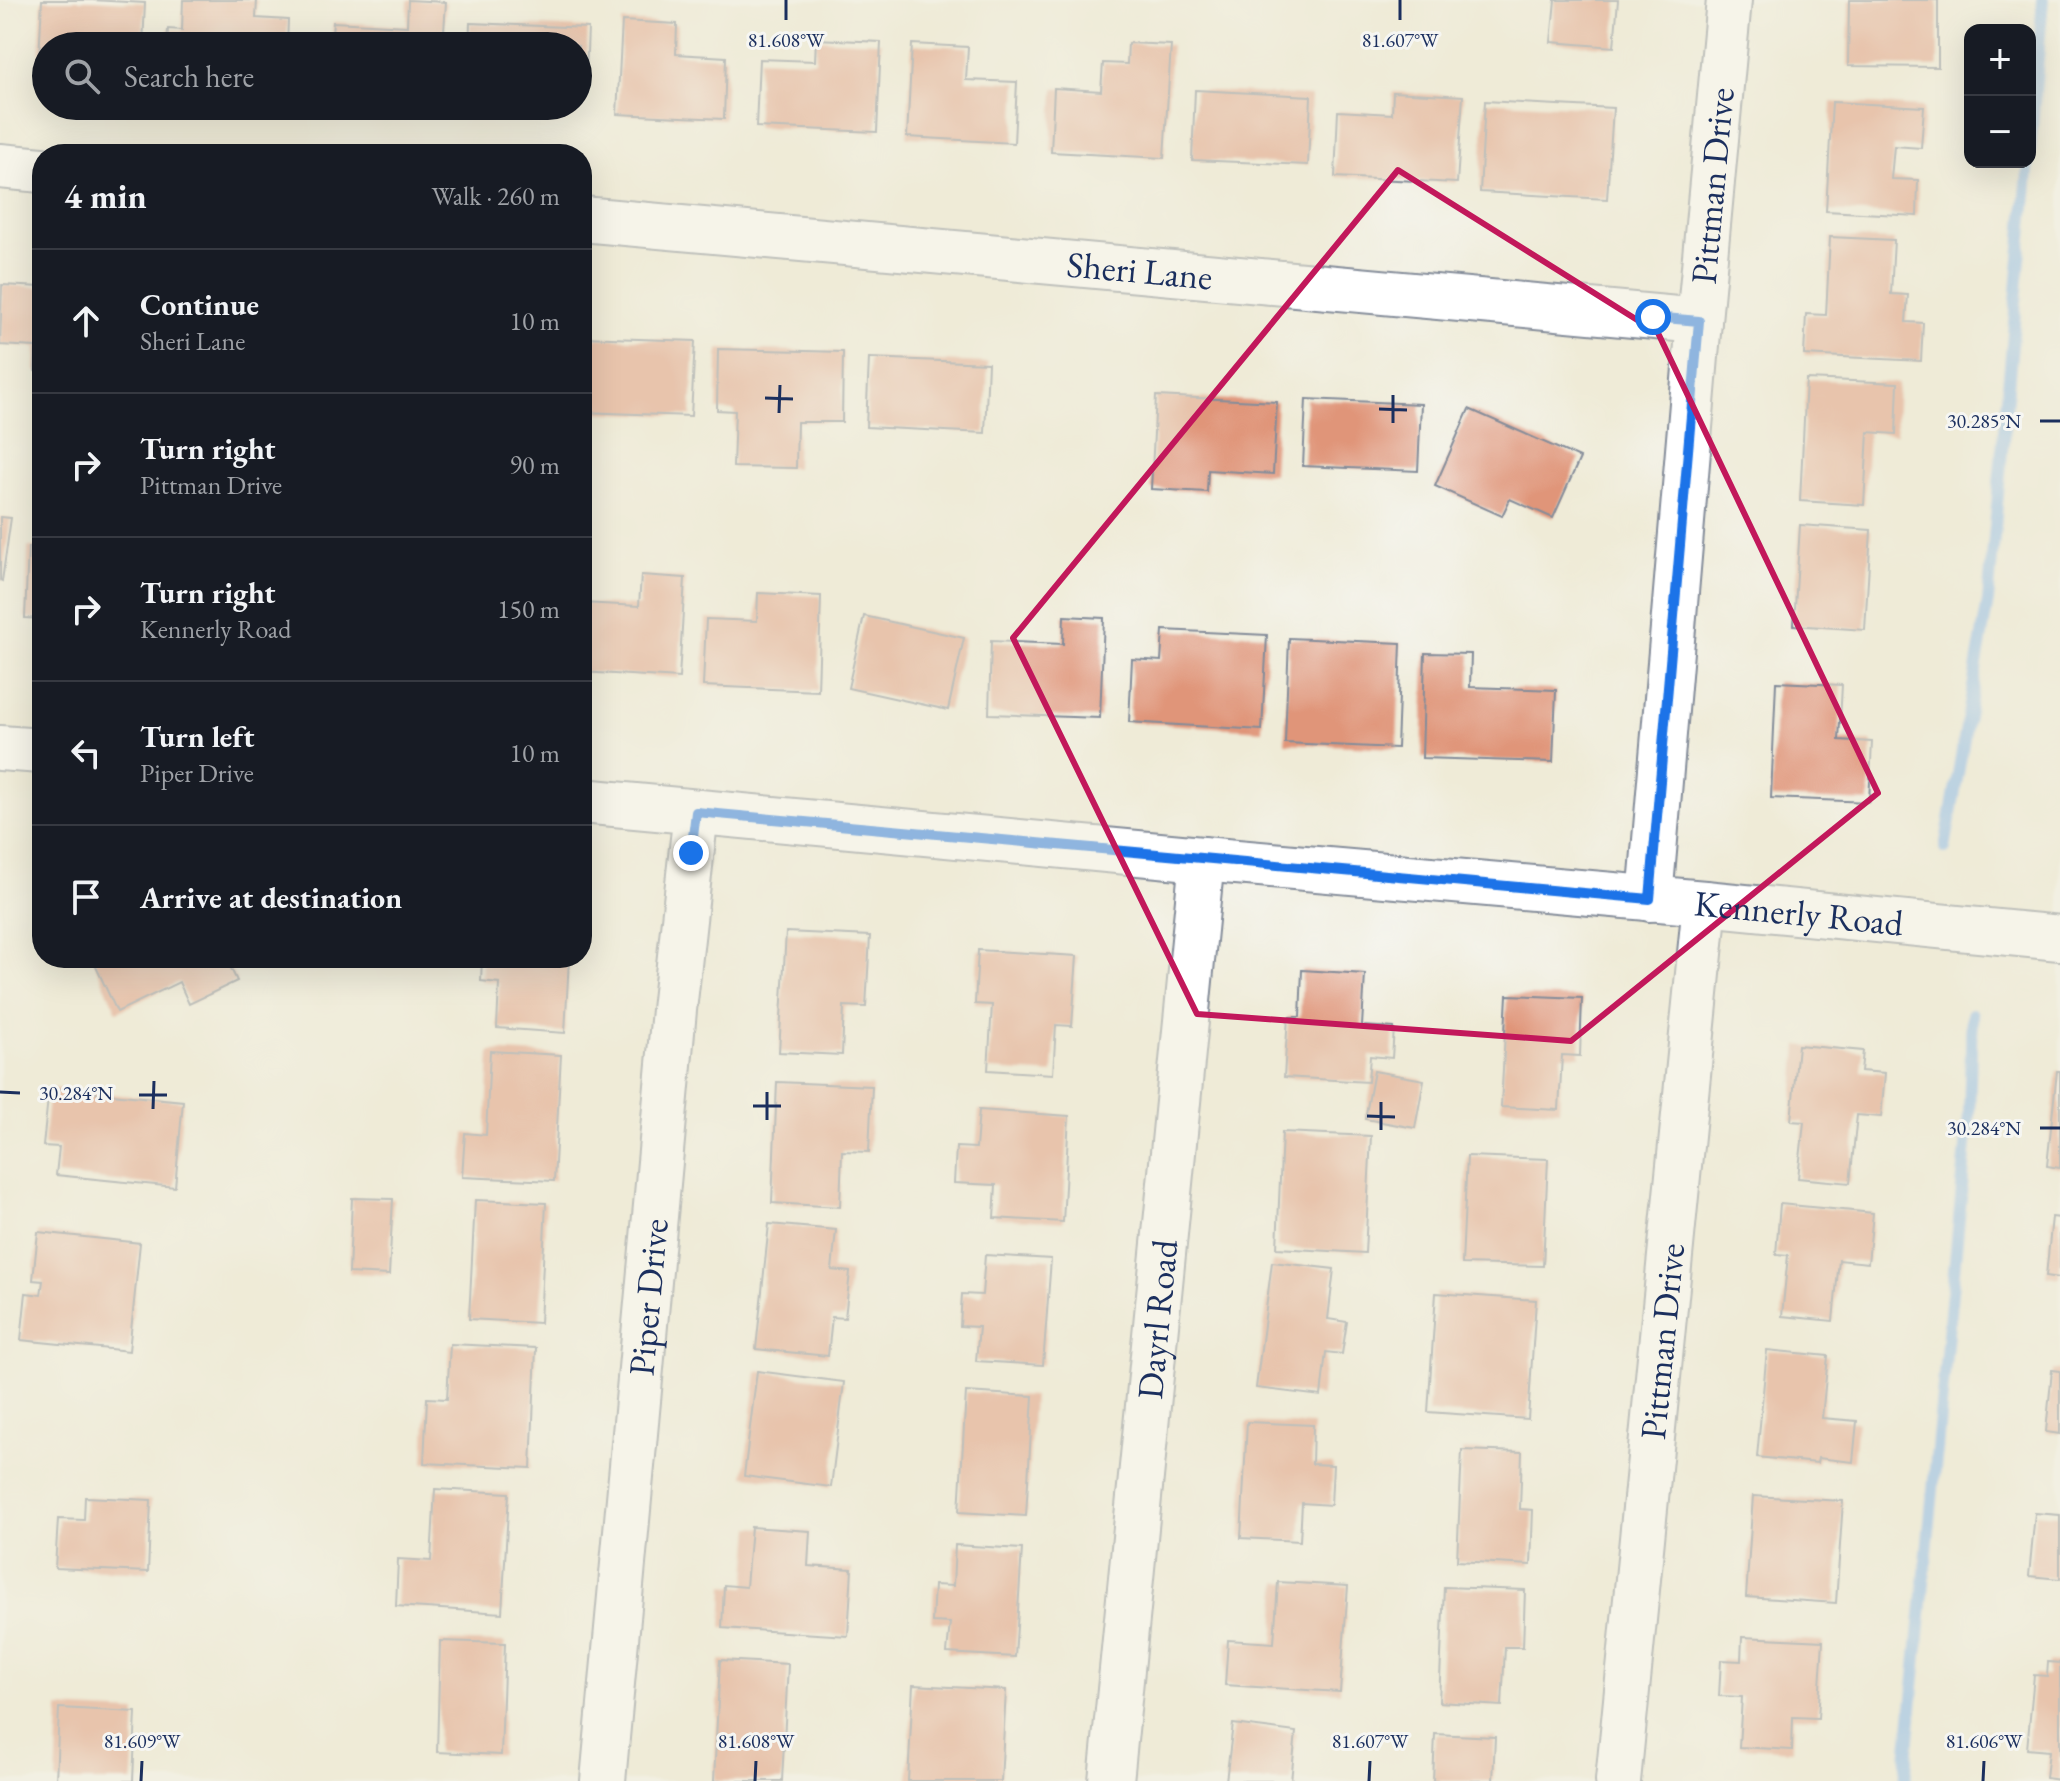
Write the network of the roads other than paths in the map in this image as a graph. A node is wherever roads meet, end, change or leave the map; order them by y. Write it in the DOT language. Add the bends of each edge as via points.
graph roads {
  1 [pos="1729,0"];
  2 [pos="0,166"];
  3 [pos="32,169"];
  4 [pos="592,220"];
  5 [pos="1699,321"];
  6 [pos="0,748"];
  7 [pos="32,750"];
  8 [pos="592,802"];
  9 [pos="696,812"];
  10 [pos="1202,859"];
  11 [pos="1650,899"];
  12 [pos="1705,903"];
  13 [pos="2060,938"];
  14 [pos="603,1781"];
  15 [pos="1111,1781"];
  16 [pos="1618,1781"];
  1 -- 5 [label="street, Pittman Drive"];
  2 -- 3 [label="street"];
  4 -- 5 [label="street, Sheri Lane"];
  5 -- 11 [label="street, Pittman Drive"];
  6 -- 7 [label="street"];
  8 -- 9 [label="street, Kennerly Road"];
  9 -- 10 [label="street, Kennerly Road"];
  9 -- 14 [label="street, Piper Drive"];
  10 -- 11 [label="street, Kennerly Road"];
  10 -- 15 [label="street, Dayrl Road"];
  11 -- 12 [label="street, Kennerly Road"];
  12 -- 13 [label="street, Kennerly Road"];
  12 -- 16 [label="street, Pittman Drive"];
}
